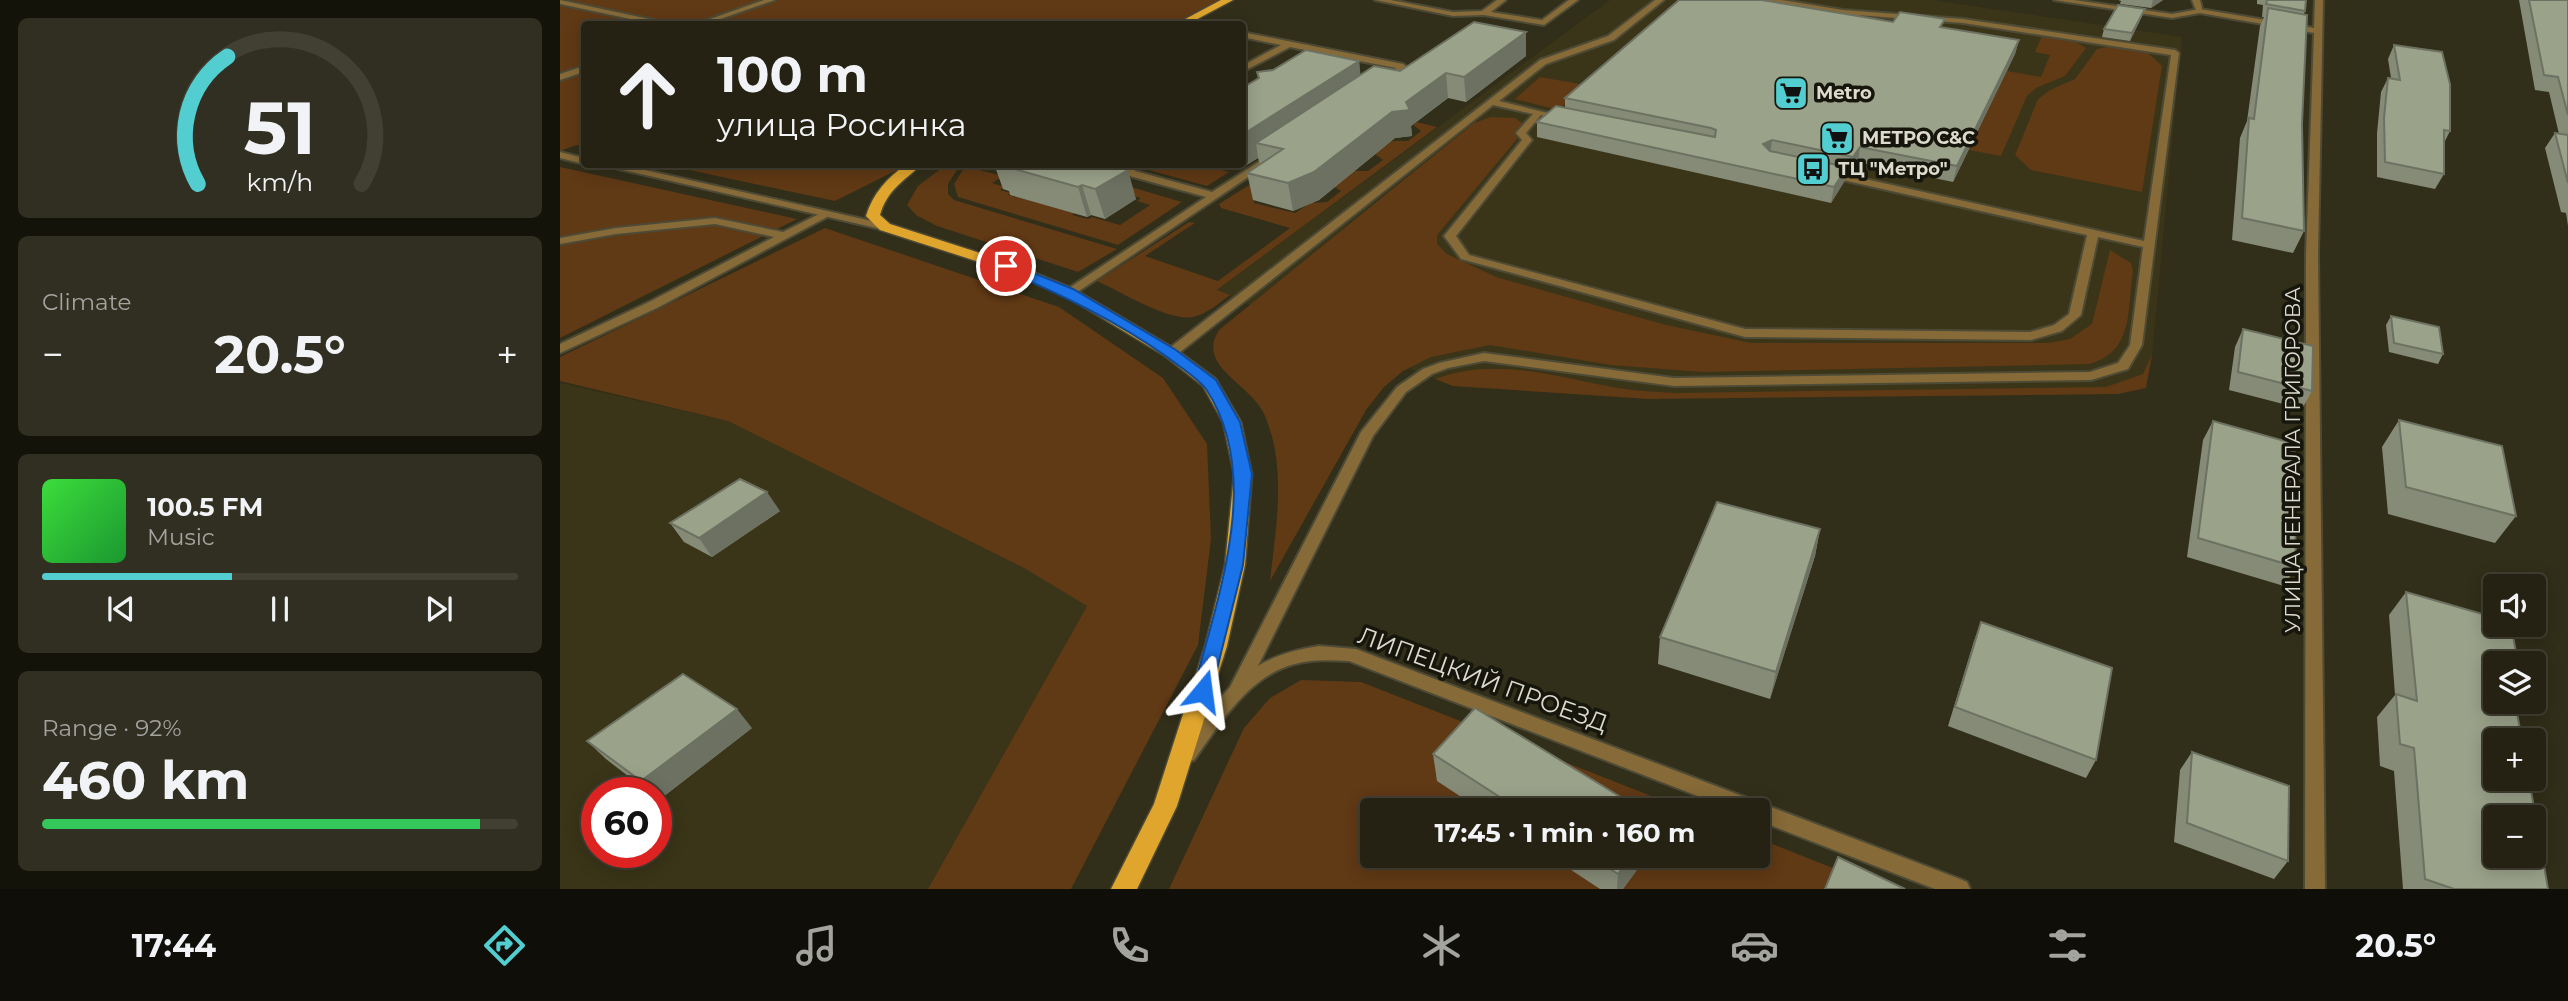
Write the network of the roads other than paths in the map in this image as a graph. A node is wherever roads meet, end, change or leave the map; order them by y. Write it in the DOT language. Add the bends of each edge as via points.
graph roads {
  1 [pos="771,0"];
  2 [pos="1228,0"];
  3 [pos="1379,0"];
  4 [pos="1503,0"];
  5 [pos="1574,0"];
  6 [pos="1660,0"];
  7 [pos="1767,0"];
  8 [pos="2058,0"];
  9 [pos="2196,0"];
  10 [pos="2319,0"];
  11 [pos="560,2"];
  12 [pos="2200,11"];
  13 [pos="1484,13"];
  14 [pos="649,21"];
  15 [pos="709,21"];
  16 [pos="1193,21"];
  17 [pos="2319,31"];
  18 [pos="1246,35"];
  19 [pos="1289,44"];
  20 [pos="1327,51"];
  21 [pos="1304,65"];
  22 [pos="1246,68"];
  23 [pos="581,70"];
  24 [pos="560,77"];
  25 [pos="1372,88"];
  26 [pos="1490,102"];
  27 [pos="1539,112"];
  28 [pos="1564,118"];
  29 [pos="560,155"];
  30 [pos="1267,159"];
  31 [pos="581,160"];
  32 [pos="620,168"];
  33 [pos="911,168"];
  34 [pos="1131,168"];
  35 [pos="1818,171"];
  36 [pos="1214,196"];
  37 [pos="825,214"];
  38 [pos="885,227"];
  39 [pos="2093,233"];
  40 [pos="784,236"];
  41 [pos="560,241"];
  42 [pos="2149,245"];
  43 [pos="1069,292"];
  44 [pos="560,349"];
  45 [pos="1171,353"];
  46 [pos="1238,689"];
  47 [pos="1183,759"];
  48 [pos="1722,798"];
  49 [pos="1770,816"];
  50 [pos="1124,889"];
  51 [pos="1960,889"];
  52 [pos="2315,889"];
  1 -- 15 [label="street"];
  2 -- 16 [label="main road"];
  3 -- 13 [label="street" via="1453,14"];
  4 -- 13 [label="street"];
  5 -- 13 [label="street" via="1544,23"];
  6 -- 26 [label="street" via="1611,38 1543,62"];
  7 -- 42 [label="street" via="1843,12 1963,21 2175,53"];
  8 -- 12 [label="street" via="2172,16"];
  9 -- 12 [label="street"];
  10 -- 17 [label="street, УЛИЦА ГЕНЕРАЛА ГРИГОРОВА"];
  11 -- 14 [label="street"];
  12 -- 17 [label="street"];
  17 -- 52 [label="street, УЛИЦА ГЕНЕРАЛА ГРИГОРОВА" via="2312,254"];
  18 -- 19 [label="street"];
  19 -- 20 [label="street"];
  19 -- 22 [label="street"];
  20 -- 21 [label="street"];
  20 -- 25 [label="street" via="1403,67"];
  23 -- 24 [label="street"];
  26 -- 27 [label="street"];
  26 -- 45 [label="street"];
  27 -- 28 [label="street"];
  27 -- 39 [label="street" via="1521,133 1527,141 1450,236 1465,257 1745,333 2031,336 2058,328 2075,314"];
  29 -- 31 [label="street"];
  30 -- 36 [label="street"];
  32 -- 37 [label="street"];
  33 -- 38 [label="main road" via="886,186 876,202 873,216"];
  34 -- 36 [label="street" via="1130,173"];
  35 -- 39 [label="street"];
  36 -- 43 [label="street"];
  37 -- 38 [label="street"];
  37 -- 40 [label="street"];
  38 -- 43 [label="main road" via="1006,266"];
  39 -- 42 [label="street"];
  40 -- 41 [label="street" via="715,221"];
  40 -- 44 [label="street"];
  42 -- 46 [label="street" via="2136,345 2123,366 2091,376 1674,382 1484,357 1457,360 1420,374 1391,396 1366,435"];
  43 -- 45 [label="main road"];
  45 -- 47 [label="main road" via="1210,383 1232,422 1243,474 1234,565"];
  46 -- 47 [label="street, ЛИПЕЦКИЙ ПРОЕЗД"];
  46 -- 48 [label="street, ЛИПЕЦКИЙ ПРОЕЗД" via="1286,659 1318,651 1350,654"];
  47 -- 50 [label="main road" via="1166,806"];
  49 -- 51 [label="street, ЛИПЕЦКИЙ ПРОЕЗД"];
}
